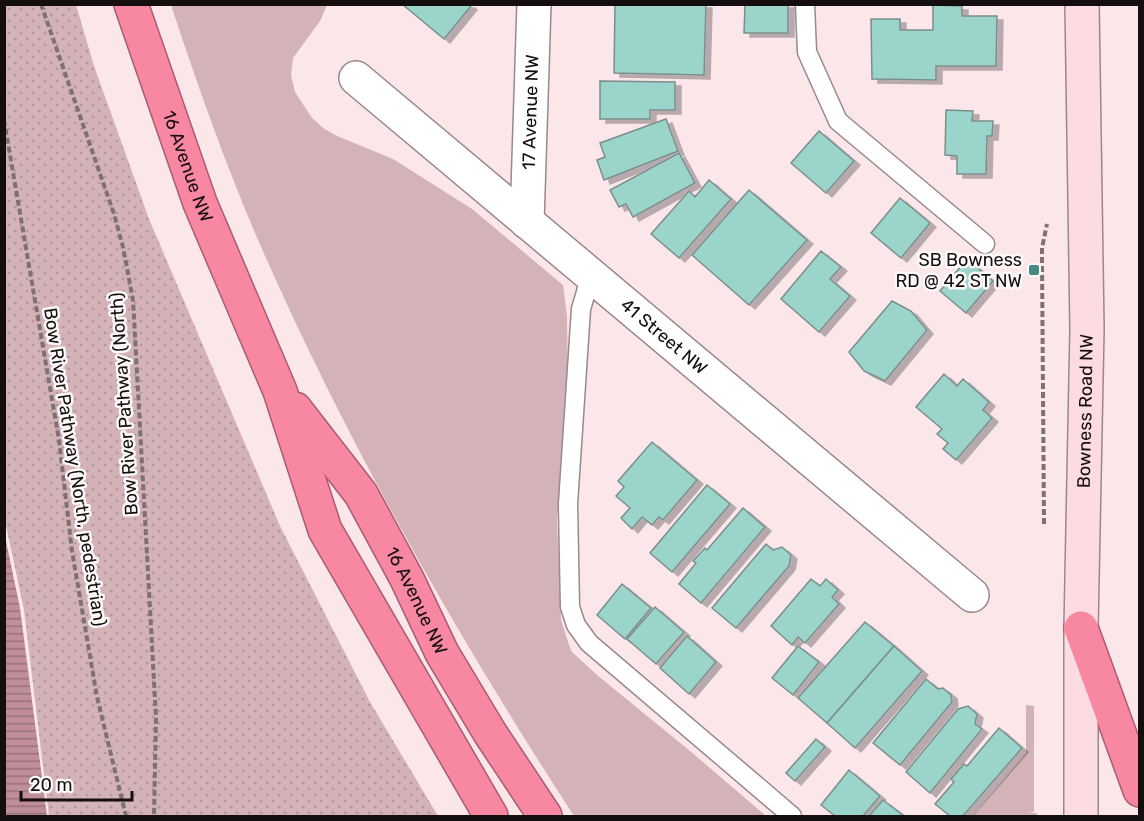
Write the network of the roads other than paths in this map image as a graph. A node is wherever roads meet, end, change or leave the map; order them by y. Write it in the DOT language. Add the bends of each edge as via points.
graph roads {
  1 [pos="131,4"];
  2 [pos="534,4"];
  3 [pos="805,4"];
  4 [pos="1082,4"];
  5 [pos="356,78"];
  6 [pos="527,222"];
  7 [pos="985,244"];
  8 [pos="591,275"];
  9 [pos="280,391"];
  10 [pos="972,595"];
  11 [pos="1081,628"];
  12 [pos="1140,790"];
  13 [pos="491,816"];
  14 [pos="544,816"];
  15 [pos="792,816"];
  16 [pos="1081,816"];
  1 -- 9 [label="highway, 16 Avenue NW" via="200,203"];
  2 -- 6 [label="street, 17 Avenue NW"];
  3 -- 7 [label="lane" via="807,52 838,121"];
  4 -- 11 [label="street, Bowness Road NW" via="1087,329"];
  5 -- 6 [label="street, 41 Street NW"];
  6 -- 8 [label="street, 41 Street NW"];
  8 -- 10 [label="street, 41 Street NW"];
  8 -- 15 [label="lane" via="580,309 570,467 568,561 572,617 589,643"];
  9 -- 13 [label="highway, 16 Avenue NW" via="325,530"];
  9 -- 14 [label="highway, 16 Avenue NW" via="361,494 408,579 447,662"];
  11 -- 12 [label="highway"];
  11 -- 16 [label="street, Bowness Road NW"];
}
